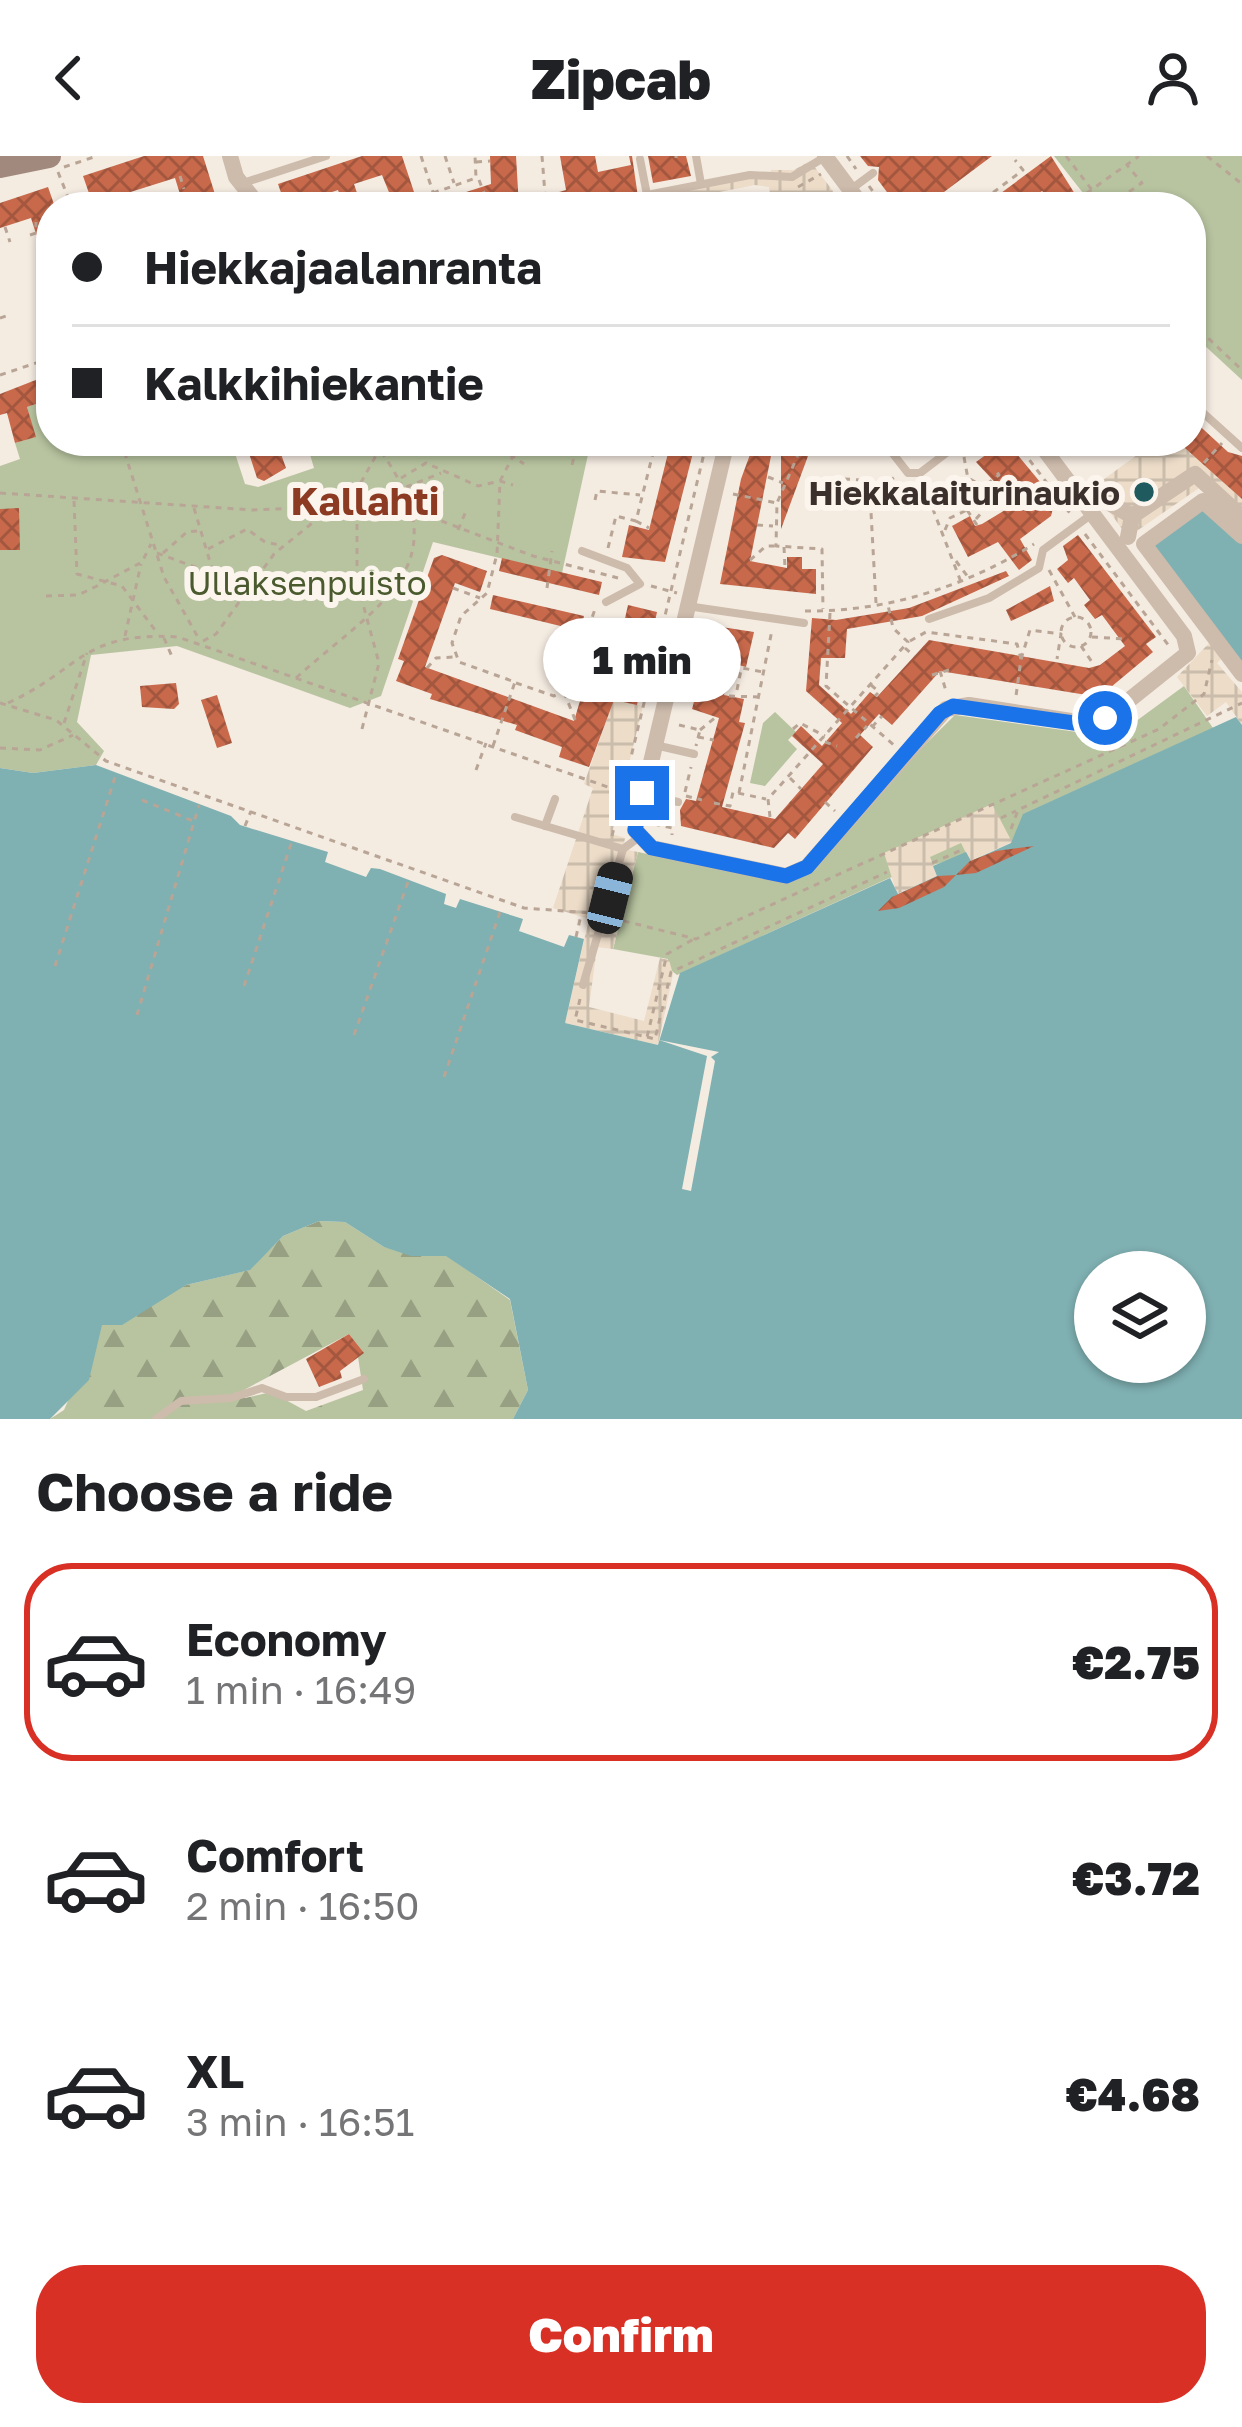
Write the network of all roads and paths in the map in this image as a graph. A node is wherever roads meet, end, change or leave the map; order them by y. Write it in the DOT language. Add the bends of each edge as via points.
graph roads {
  1 [pos="230,156"];
  2 [pos="275,156"];
  3 [pos="326,156"];
  4 [pos="421,156"];
  5 [pos="445,156"];
  6 [pos="542,156"];
  7 [pos="696,156"];
  8 [pos="1066,156"];
  9 [pos="1138,156"];
  10 [pos="1209,157"];
  11 [pos="476,159"];
  12 [pos="640,159"];
  13 [pos="1015,160"];
  14 [pos="30,161"];
  15 [pos="490,161"];
  16 [pos="824,161"];
  17 [pos="1127,165"];
  18 [pos="280,171"];
  19 [pos="873,173"];
  20 [pos="180,176"];
  21 [pos="476,178"];
  22 [pos="1240,181"];
  23 [pos="241,183"];
  24 [pos="702,184"];
  25 [pos="455,186"];
  26 [pos="184,189"];
  27 [pos="786,189"];
  28 [pos="1093,189"];
  29 [pos="58,192"];
  30 [pos="248,192"];
  31 [pos="433,192"];
  32 [pos="436,192"];
  33 [pos="483,192"];
  34 [pos="546,192"];
  35 [pos="646,192"];
  36 [pos="662,192"];
  37 [pos="847,192"];
  38 [pos="859,192"];
  39 [pos="998,192"];
  40 [pos="1089,192"];
  41 [pos="1095,192"];
  42 [pos="1129,192"];
  43 [pos="36,222"];
  44 [pos="4,227"];
  45 [pos="30,235"];
  46 [pos="10,242"];
  47 [pos="9,315"];
  48 [pos="0,318"];
  49 [pos="1206,336"];
  50 [pos="36,363"];
  51 [pos="1242,370"];
  52 [pos="0,375"];
  53 [pos="1206,416"];
  54 [pos="1228,436"];
  55 [pos="1242,448"];
  56 [pos="125,456"];
  57 [pos="377,456"];
  58 [pos="384,456"];
  59 [pos="574,456"];
  60 [pos="654,456"];
  61 [pos="703,456"];
  62 [pos="723,456"];
  63 [pos="797,456"];
  64 [pos="894,456"];
  65 [pos="942,456"];
  66 [pos="1031,456"];
  67 [pos="1049,456"];
  68 [pos="514,457"];
  69 [pos="967,460"];
  70 [pos="524,464"];
  71 [pos="572,465"];
  72 [pos="996,471"];
  73 [pos="442,473"];
  74 [pos="908,473"];
  75 [pos="920,473"];
  76 [pos="1201,474"];
  77 [pos="768,477"];
  78 [pos="400,478"];
  79 [pos="844,478"];
  80 [pos="968,478"];
  81 [pos="500,481"];
  82 [pos="882,482"];
  83 [pos="644,484"];
  84 [pos="784,484"];
  85 [pos="513,485"];
  86 [pos="985,485"];
  87 [pos="658,487"];
  88 [pos="404,488"];
  89 [pos="725,492"];
  90 [pos="0,493"];
  91 [pos="998,494"];
  92 [pos="642,495"];
  93 [pos="1018,496"];
  94 [pos="75,497"];
  95 [pos="595,500"];
  96 [pos="139,503"];
  97 [pos="357,503"];
  98 [pos="777,503"];
  99 [pos="332,506"];
  100 [pos="194,508"];
  101 [pos="970,508"];
  102 [pos="466,511"];
  103 [pos="1089,511"];
  104 [pos="416,514"];
  105 [pos="1132,516"];
  106 [pos="1242,517"];
  107 [pos="636,520"];
  108 [pos="757,525"];
  109 [pos="776,526"];
  110 [pos="196,527"];
  111 [pos="649,528"];
  112 [pos="458,530"];
  113 [pos="1242,536"];
  114 [pos="1128,537"];
  115 [pos="1037,541"];
  116 [pos="152,543"];
  117 [pos="498,544"];
  118 [pos="282,545"];
  119 [pos="776,546"];
  120 [pos="784,547"];
  121 [pos="208,549"];
  122 [pos="552,550"];
  123 [pos="582,550"];
  124 [pos="155,552"];
  125 [pos="161,555"];
  126 [pos="750,560"];
  127 [pos="1042,560"];
  128 [pos="551,561"];
  129 [pos="142,562"];
  130 [pos="605,562"];
  131 [pos="785,568"];
  132 [pos="214,574"];
  133 [pos="107,578"];
  134 [pos="969,579"];
  135 [pos="962,582"];
  136 [pos="640,584"];
  137 [pos="453,588"];
  138 [pos="547,588"];
  139 [pos="669,591"];
  140 [pos="46,596"];
  141 [pos="242,597"];
  142 [pos="482,599"];
  143 [pos="132,600"];
  144 [pos="602,601"];
  145 [pos="249,602"];
  146 [pos="887,604"];
  147 [pos="685,606"];
  148 [pos="876,606"];
  149 [pos="794,611"];
  150 [pos="823,611"];
  151 [pos="830,611"];
  152 [pos="1075,617"];
  153 [pos="365,618"];
  154 [pos="929,620"];
  155 [pos="773,621"];
  156 [pos="804,622"];
  157 [pos="448,626"];
  158 [pos="456,628"];
  159 [pos="588,634"];
  160 [pos="1061,634"];
  161 [pos="161,636"];
  162 [pos="1090,637"];
  163 [pos="125,638"];
  164 [pos="1126,640"];
  165 [pos="201,642"];
  166 [pos="906,644"];
  167 [pos="584,646"];
  168 [pos="1081,646"];
  169 [pos="1212,650"];
  170 [pos="88,651"];
  171 [pos="1181,652"];
  172 [pos="914,656"];
  173 [pos="454,657"];
  174 [pos="607,658"];
  175 [pos="173,659"];
  176 [pos="1021,659"];
  177 [pos="1058,659"];
  178 [pos="734,661"];
  179 [pos="1094,665"];
  180 [pos="427,668"];
  181 [pos="742,668"];
  182 [pos="949,670"];
  183 [pos="482,671"];
  184 [pos="940,671"];
  185 [pos="613,672"];
  186 [pos="764,673"];
  187 [pos="1242,674"];
  188 [pos="932,675"];
  189 [pos="296,678"];
  190 [pos="479,680"];
  191 [pos="514,682"];
  192 [pos="871,685"];
  193 [pos="946,691"];
  194 [pos="564,692"];
  195 [pos="736,692"];
  196 [pos="549,695"];
  197 [pos="729,696"];
  198 [pos="875,696"];
  199 [pos="760,698"];
  200 [pos="1016,699"];
  201 [pos="371,702"];
  202 [pos="1242,703"];
  203 [pos="3,704"];
  204 [pos="546,704"];
  205 [pos="850,708"];
  206 [pos="826,716"];
  207 [pos="882,716"];
  208 [pos="716,717"];
  209 [pos="577,722"];
  210 [pos="674,723"];
  211 [pos="63,725"];
  212 [pos="835,725"];
  213 [pos="870,726"];
  214 [pos="362,729"];
  215 [pos="793,729"];
  216 [pos="700,730"];
  217 [pos="75,733"];
  218 [pos="698,737"];
  219 [pos="824,738"];
  220 [pos="856,738"];
  221 [pos="714,740"];
  222 [pos="485,743"];
  223 [pos="740,743"];
  224 [pos="653,745"];
  225 [pos="493,746"];
  226 [pos="749,746"];
  227 [pos="837,746"];
  228 [pos="0,748"];
  229 [pos="889,751"];
  230 [pos="694,754"];
  231 [pos="476,770"];
  232 [pos="116,774"];
  233 [pos="789,776"];
  234 [pos="801,789"];
  235 [pos="622,792"];
  236 [pos="642,793"];
  237 [pos="739,793"];
  238 [pos="555,799"];
  239 [pos="681,799"];
  240 [pos="142,800"];
  241 [pos="702,800"];
  242 [pos="768,800"];
  243 [pos="714,802"];
  244 [pos="825,802"];
  245 [pos="199,805"];
  246 [pos="836,811"];
  247 [pos="1018,811"];
  248 [pos="250,812"];
  249 [pos="515,817"];
  250 [pos="770,818"];
  251 [pos="1001,818"];
  252 [pos="194,821"];
  253 [pos="663,825"];
  254 [pos="245,826"];
  255 [pos="545,826"];
  256 [pos="672,828"];
  257 [pos="1010,829"];
  258 [pos="672,837"];
  259 [pos="293,838"];
  260 [pos="630,844"];
  261 [pos="610,845"];
  262 [pos="964,849"];
  263 [pos="932,863"];
  264 [pos="887,872"];
  265 [pos="409,879"];
  266 [pos="788,897"];
  267 [pos="582,911"];
  268 [pos="500,912"];
  269 [pos="796,914"];
  270 [pos="605,916"];
  271 [pos="576,937"];
  272 [pos="696,938"];
  273 [pos="55,966"];
  274 [pos="663,971"];
  275 [pos="671,972"];
  276 [pos="583,985"];
  277 [pos="244,986"];
  278 [pos="137,1015"];
  279 [pos="353,1035"];
  280 [pos="647,1037"];
  281 [pos="444,1077"];
  282 [pos="364,1379"];
  283 [pos="156,1419"];
  1 -- 23 [label="street"];
  2 -- 18 [label="lane"];
  3 -- 18 [label="lane"];
  4 -- 31 [label="path"];
  5 -- 25 [label="path"];
  6 -- 34 [label="path"];
  7 -- 24 [label="lane"];
  8 -- 28 [label="path"];
  9 -- 17 [label="path"];
  10 -- 22 [label="path"];
  11 -- 15 [label="path"];
  11 -- 21 [label="path"];
  12 -- 35 [label="lane"];
  13 -- 39 [label="path" via="1022,174"];
  14 -- 29 [label="path"];
  16 -- 24 [label="lane" via="792,177"];
  16 -- 27 [label="path"];
  16 -- 37 [label="street"];
  17 -- 28 [label="path"];
  17 -- 42 [label="path" via="1142,183"];
  18 -- 23 [label="lane"];
  19 -- 38 [label="lane"];
  20 -- 26 [label="path"];
  21 -- 25 [label="path"];
  21 -- 33 [label="path"];
  23 -- 30 [label="street"];
  24 -- 36 [label="lane"];
  25 -- 32 [label="path"];
  28 -- 40 [label="path"];
  28 -- 41 [label="path"];
  43 -- 45 [label="path"];
  44 -- 46 [label="path"];
  47 -- 48 [label="path"];
  49 -- 51 [label="path"];
  50 -- 52 [label="path"];
  53 -- 54 [label="lane"];
  54 -- 55 [label="lane"];
  54 -- 76 [label="path"];
  56 -- 96 [label="path"];
  57 -- 97 [label="path"];
  58 -- 78 [label="path"];
  59 -- 71 [label="path"];
  60 -- 83 [label="path"];
  61 -- 139 [label="path"];
  62 -- 147 [label="street"];
  63 -- 84 [label="path"];
  64 -- 74 [label="lane"];
  65 -- 75 [label="lane"];
  66 -- 103 [label="path"];
  67 -- 103 [label="street"];
  68 -- 70 [label="path"];
  68 -- 81 [label="path"];
  69 -- 80 [label="path"];
  72 -- 86 [label="path"];
  73 -- 78 [label="path" via="426,463"];
  73 -- 81 [label="path" via="478,486"];
  73 -- 88 [label="path"];
  74 -- 75 [label="lane"];
  74 -- 82 [label="path"];
  75 -- 135 [label="path"];
  76 -- 105 [label="street"];
  76 -- 106 [label="street"];
  77 -- 84 [label="path"];
  78 -- 88 [label="path"];
  79 -- 82 [label="path"];
  80 -- 86 [label="path"];
  80 -- 101 [label="path" via="957,495"];
  81 -- 85 [label="path"];
  81 -- 117 [label="path"];
  82 -- 148 [label="path" via="870,494"];
  83 -- 87 [label="path"];
  83 -- 92 [label="path"];
  84 -- 98 [label="path"];
  86 -- 91 [label="path"];
  88 -- 104 [label="path"];
  89 -- 98 [label="path"];
  90 -- 94 [label="path"];
  91 -- 93 [label="path"];
  91 -- 101 [label="path" via="976,522"];
  92 -- 95 [label="path" via="597,490"];
  92 -- 107 [label="path"];
  94 -- 96 [label="path"];
  94 -- 133 [label="path" via="76,574"];
  96 -- 100 [label="path"];
  96 -- 116 [label="path"];
  97 -- 99 [label="path"];
  97 -- 104 [label="path"];
  97 -- 153 [label="path"];
  98 -- 109 [label="path"];
  99 -- 100 [label="path"];
  99 -- 118 [label="path"];
  100 -- 110 [label="path"];
  101 -- 134 [label="path" via="944,529"];
  102 -- 112 [label="path"];
  103 -- 105 [label="street"];
  103 -- 127 [label="lane" via="1043,550"];
  103 -- 171 [label="street"];
  103 -- 171 [label="path"];
  104 -- 112 [label="path"];
  104 -- 153 [label="path" via="407,572"];
  105 -- 114 [label="street"];
  107 -- 111 [label="path"];
  107 -- 130 [label="path" via="616,516"];
  108 -- 109 [label="path"];
  109 -- 119 [label="path"];
  110 -- 121 [label="path"];
  110 -- 125 [label="path"];
  112 -- 117 [label="path"];
  113 -- 187 [label="street" via="1203,501 1144,544"];
  115 -- 134 [label="path"];
  116 -- 124 [label="path"];
  116 -- 129 [label="path"];
  117 -- 128 [label="path"];
  117 -- 142 [label="path" via="495,576"];
  118 -- 121 [label="path" via="247,529"];
  118 -- 141 [label="path"];
  119 -- 120 [label="path"];
  119 -- 126 [label="path"];
  120 -- 131 [label="path"];
  120 -- 150 [label="path" via="821,549"];
  121 -- 132 [label="path"];
  122 -- 128 [label="path"];
  123 -- 130 [label="lane"];
  124 -- 125 [label="path"];
  124 -- 165 [label="path"];
  125 -- 132 [label="path"];
  127 -- 152 [label="path"];
  127 -- 154 [label="lane" via="1012,586"];
  128 -- 136 [label="path"];
  128 -- 138 [label="path"];
  129 -- 133 [label="path"];
  129 -- 143 [label="path"];
  130 -- 136 [label="lane" via="627,568"];
  132 -- 141 [label="path"];
  133 -- 140 [label="path" via="78,595"];
  133 -- 143 [label="path"];
  134 -- 135 [label="path"];
  135 -- 146 [label="path"];
  136 -- 139 [label="path"];
  136 -- 144 [label="lane"];
  137 -- 142 [label="path"];
  139 -- 235 [label="path"];
  141 -- 145 [label="path"];
  141 -- 165 [label="path"];
  142 -- 158 [label="path"];
  143 -- 161 [label="path"];
  143 -- 163 [label="path"];
  144 -- 159 [label="path"];
  146 -- 148 [label="path"];
  146 -- 166 [label="path"];
  147 -- 155 [label="lane"];
  147 -- 224 [label="street"];
  148 -- 151 [label="path"];
  149 -- 150 [label="path"];
  150 -- 151 [label="path"];
  151 -- 205 [label="path" via="826,686"];
  152 -- 160 [label="path"];
  152 -- 162 [label="path" via="1088,623"];
  153 -- 189 [label="path"];
  153 -- 201 [label="path" via="379,663"];
  155 -- 156 [label="lane"];
  155 -- 186 [label="path"];
  157 -- 158 [label="path"];
  158 -- 173 [label="path"];
  159 -- 167 [label="path"];
  159 -- 174 [label="path" via="616,642"];
  160 -- 168 [label="path"];
  160 -- 176 [label="path" via="1030,630"];
  160 -- 177 [label="path"];
  161 -- 163 [label="path"];
  161 -- 165 [label="path"];
  161 -- 175 [label="path"];
  162 -- 164 [label="path"];
  162 -- 168 [label="path"];
  163 -- 170 [label="path"];
  165 -- 189 [label="path"];
  166 -- 172 [label="path"];
  166 -- 176 [label="path" via="926,632 1016,644"];
  166 -- 192 [label="path"];
  167 -- 174 [label="path"];
  167 -- 194 [label="path"];
  168 -- 179 [label="path"];
  169 -- 266 [label="path" via="1204,694 1159,729"];
  170 -- 203 [label="path"];
  170 -- 211 [label="path"];
  171 -- 260 [label="street" via="1180,663 1090,724 969,705 946,709 794,874"];
  173 -- 180 [label="path"];
  173 -- 183 [label="path"];
  174 -- 185 [label="path"];
  176 -- 200 [label="path"];
  178 -- 181 [label="path"];
  181 -- 186 [label="path"];
  181 -- 195 [label="path"];
  182 -- 184 [label="path"];
  183 -- 190 [label="path"];
  183 -- 191 [label="path"];
  184 -- 188 [label="path"];
  184 -- 193 [label="path"];
  186 -- 199 [label="path"];
  189 -- 201 [label="path"];
  191 -- 196 [label="path"];
  191 -- 225 [label="path"];
  192 -- 198 [label="path"];
  192 -- 205 [label="path"];
  194 -- 196 [label="path"];
  194 -- 209 [label="path"];
  195 -- 197 [label="path"];
  195 -- 199 [label="path"];
  196 -- 204 [label="path"];
  199 -- 226 [label="path"];
  201 -- 214 [label="path"];
  201 -- 222 [label="path"];
  202 -- 247 [label="path"];
  203 -- 211 [label="path"];
  205 -- 212 [label="path"];
  205 -- 213 [label="path"];
  206 -- 212 [label="path"];
  207 -- 213 [label="path"];
  208 -- 216 [label="path"];
  210 -- 216 [label="path"];
  211 -- 217 [label="path"];
  212 -- 219 [label="path"];
  213 -- 220 [label="path"];
  213 -- 229 [label="path" via="893,746"];
  215 -- 219 [label="path" via="800,723"];
  216 -- 218 [label="path"];
  217 -- 228 [label="path" via="40,750"];
  217 -- 248 [label="path" via="106,761"];
  218 -- 221 [label="path"];
  218 -- 230 [label="path"];
  219 -- 227 [label="path"];
  219 -- 233 [label="path"];
  222 -- 225 [label="path"];
  222 -- 231 [label="path"];
  223 -- 226 [label="path"];
  224 -- 230 [label="lane"];
  224 -- 236 [label="street"];
  225 -- 235 [label="path"];
  226 -- 237 [label="path"];
  230 -- 239 [label="path"];
  232 -- 273 [label="path"];
  233 -- 234 [label="path"];
  233 -- 242 [label="path"];
  235 -- 261 [label="path"];
  236 -- 239 [label="lane"];
  236 -- 260 [label="street"];
  237 -- 242 [label="path"];
  237 -- 243 [label="path" via="730,807"];
  238 -- 255 [label="lane"];
  239 -- 241 [label="path"];
  239 -- 256 [label="path"];
  240 -- 252 [label="path"];
  242 -- 250 [label="path"];
  244 -- 246 [label="path"];
  245 -- 252 [label="path"];
  247 -- 251 [label="path"];
  247 -- 257 [label="path"];
  248 -- 254 [label="path"];
  248 -- 267 [label="path" via="524,908"];
  249 -- 255 [label="lane"];
  252 -- 278 [label="path"];
  253 -- 256 [label="path"];
  255 -- 261 [label="lane"];
  256 -- 258 [label="path"];
  259 -- 277 [label="path"];
  260 -- 261 [label="lane"];
  260 -- 270 [label="lane"];
  262 -- 263 [label="path"];
  264 -- 269 [label="path"];
  265 -- 279 [label="path"];
  266 -- 269 [label="path"];
  266 -- 272 [label="path"];
  267 -- 270 [label="path"];
  267 -- 271 [label="path"];
  268 -- 281 [label="path"];
  269 -- 275 [label="path"];
  270 -- 272 [label="path"];
  270 -- 276 [label="lane"];
  272 -- 274 [label="path" via="667,953"];
  274 -- 275 [label="path"];
  274 -- 280 [label="path"];
  275 -- 280 [label="path" via="656,1039"];
  276 -- 280 [label="path" via="575,1020"];
  282 -- 283 [label="lane" via="316,1397 262,1388 181,1401"];
}
